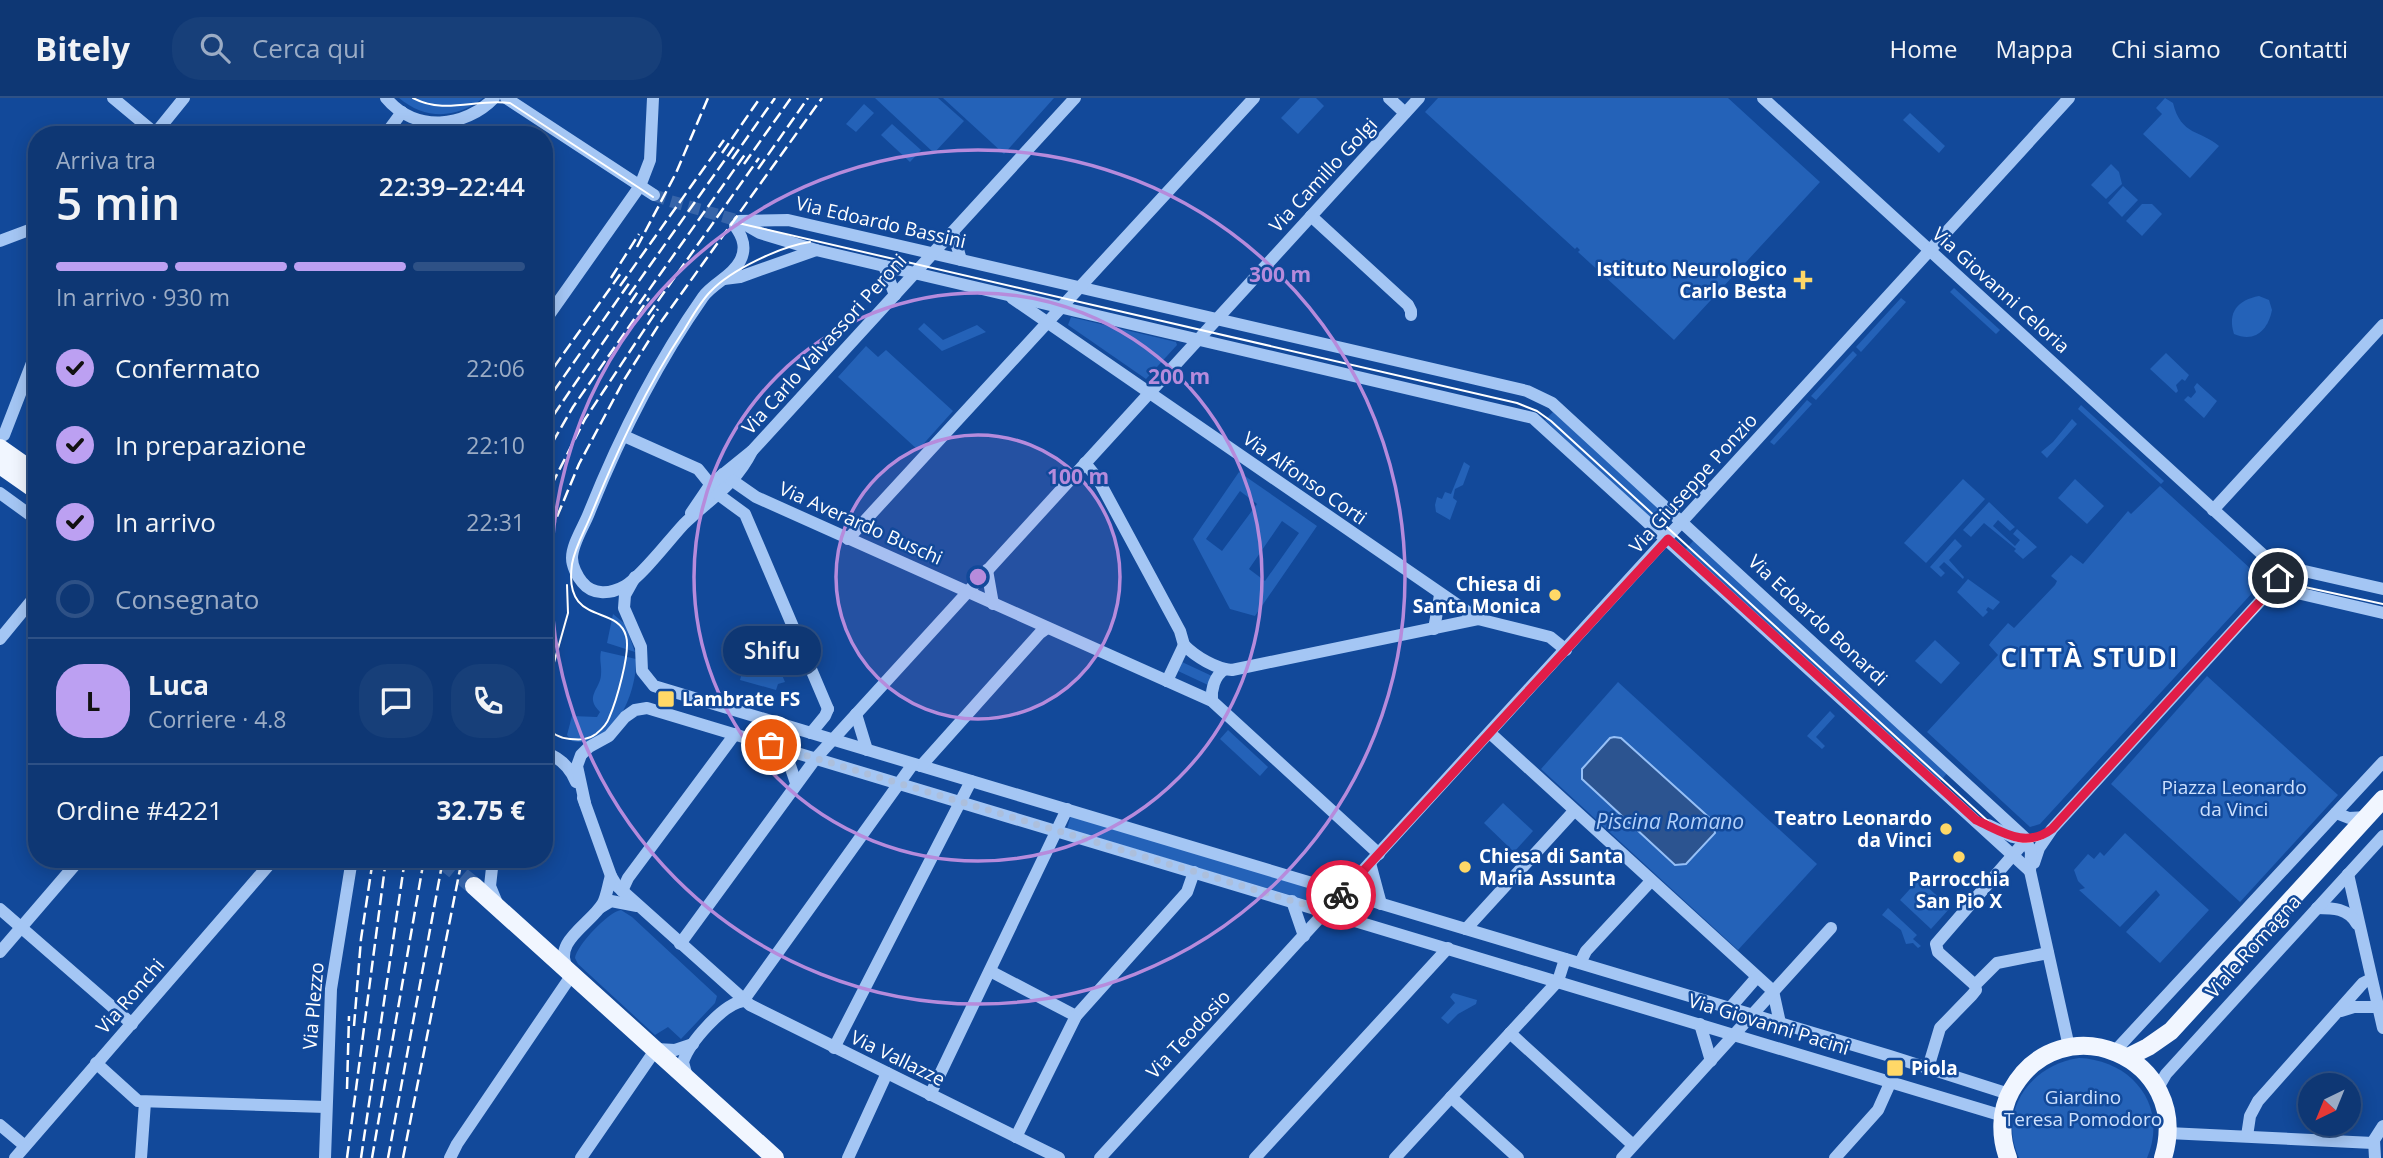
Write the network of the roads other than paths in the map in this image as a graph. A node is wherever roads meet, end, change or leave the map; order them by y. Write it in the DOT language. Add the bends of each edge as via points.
graph roads {
  1 [pos="113,98"];
  2 [pos="184,98"];
  3 [pos="386,98"];
  4 [pos="494,98"];
  5 [pos="506,98"];
  6 [pos="653,98"];
  7 [pos="1075,98"];
  8 [pos="1254,98"];
  9 [pos="1389,98"];
  10 [pos="1419,98"];
  11 [pos="1763,98"];
  12 [pos="2069,98"];
  13 [pos="402,111"];
  14 [pos="1405,113"];
  15 [pos="145,126"];
  16 [pos="161,126"];
  17 [pos="391,126"];
  18 [pos="549,126"];
  19 [pos="553,129"];
  20 [pos="640,186"];
  21 [pos="654,195"];
  22 [pos="1311,216"];
  23 [pos="775,220"];
  24 [pos="736,226"];
  25 [pos="28,229"];
  26 [pos="953,232"];
  27 [pos="0,240"];
  28 [pos="782,241"];
  29 [pos="816,250"];
  30 [pos="1929,251"];
  31 [pos="933,254"];
  32 [pos="961,260"];
  33 [pos="884,266"];
  34 [pos="762,269"];
  35 [pos="915,273"];
  36 [pos="724,278"];
  37 [pos="1080,288"];
  38 [pos="895,295"];
  39 [pos="1006,295"];
  40 [pos="1062,308"];
  41 [pos="553,309"];
  42 [pos="1410,315"];
  43 [pos="1217,319"];
  44 [pos="1047,323"];
  45 [pos="2383,325"];
  46 [pos="1198,339"];
  47 [pos="1446,372"];
  48 [pos="28,374"];
  49 [pos="1148,393"];
  50 [pos="1439,394"];
  51 [pos="1544,398"];
  52 [pos="1533,418"];
  53 [pos="624,436"];
  54 [pos="2,442"];
  55 [pos="1085,463"];
  56 [pos="0,465"];
  57 [pos="28,466"];
  58 [pos="728,477"];
  59 [pos="28,485"];
  60 [pos="715,490"];
  61 [pos="0,493"];
  62 [pos="766,502"];
  63 [pos="2213,510"];
  64 [pos="28,513"];
  65 [pos="1683,522"];
  66 [pos="750,523"];
  67 [pos="848,539"];
  68 [pos="1668,539"];
  69 [pos="2273,564"];
  70 [pos="987,570"];
  71 [pos="631,581"];
  72 [pos="2276,588"];
  73 [pos="2383,589"];
  74 [pos="966,592"];
  75 [pos="1440,595"];
  76 [pos="993,604"];
  77 [pos="28,605"];
  78 [pos="2383,613"];
  79 [pos="1478,619"];
  80 [pos="1047,628"];
  81 [pos="1434,629"];
  82 [pos="0,639"];
  83 [pos="1184,645"];
  84 [pos="1566,650"];
  85 [pos="1225,669"];
  86 [pos="642,671"];
  87 [pos="1167,681"];
  88 [pos="670,690"];
  89 [pos="1212,701"];
  90 [pos="828,709"];
  91 [pos="663,712"];
  92 [pos="853,717"];
  93 [pos="778,724"];
  94 [pos="811,733"];
  95 [pos="1490,733"];
  96 [pos="735,734"];
  97 [pos="833,739"];
  98 [pos="778,747"];
  99 [pos="867,750"];
  100 [pos="553,756"];
  101 [pos="817,758"];
  102 [pos="2383,762"];
  103 [pos="917,765"];
  104 [pos="971,781"];
  105 [pos="796,783"];
  106 [pos="899,784"];
  107 [pos="2383,799"];
  108 [pos="585,803"];
  109 [pos="960,803"];
  110 [pos="1067,809"];
  111 [pos="1574,811"];
  112 [pos="2336,813"];
  113 [pos="2367,817"];
  114 [pos="1976,820"];
  115 [pos="2052,829"];
  116 [pos="1057,831"];
  117 [pos="2383,836"];
  118 [pos="2026,840"];
  119 [pos="2014,856"];
  120 [pos="1375,859"];
  121 [pos="72,868"];
  122 [pos="266,868"];
  123 [pos="351,868"];
  124 [pos="492,868"];
  125 [pos="2030,871"];
  126 [pos="1195,872"];
  127 [pos="2348,874"];
  128 [pos="611,876"];
  129 [pos="1651,881"];
  130 [pos="474,886"];
  131 [pos="624,886"];
  132 [pos="1344,892"];
  133 [pos="2256,900"];
  134 [pos="1292,901"];
  135 [pos="1381,904"];
  136 [pos="499,906"];
  137 [pos="639,906"];
  138 [pos="601,907"];
  139 [pos="2317,908"];
  140 [pos="0,909"];
  141 [pos="1326,911"];
  142 [pos="2274,918"];
  143 [pos="22,928"];
  144 [pos="1831,928"];
  145 [pos="1466,929"];
  146 [pos="2360,934"];
  147 [pos="1304,936"];
  148 [pos="569,942"];
  149 [pos="541,944"];
  150 [pos="680,944"];
  151 [pos="1448,948"];
  152 [pos="0,952"];
  153 [pos="2048,953"];
  154 [pos="1564,959"];
  155 [pos="1580,963"];
  156 [pos="570,971"];
  157 [pos="989,971"];
  158 [pos="1757,977"];
  159 [pos="2371,979"];
  160 [pos="1558,981"];
  161 [pos="725,985"];
  162 [pos="1975,985"];
  163 [pos="1773,991"];
  164 [pos="743,1000"];
  165 [pos="2378,1007"];
  166 [pos="726,1008"];
  167 [pos="1730,1008"];
  168 [pos="2340,1012"];
  169 [pos="1752,1015"];
  170 [pos="1076,1016"];
  171 [pos="1780,1023"];
  172 [pos="132,1024"];
  173 [pos="1700,1024"];
  174 [pos="2383,1028"];
  175 [pos="1510,1034"];
  176 [pos="1735,1034"];
  177 [pos="1821,1035"];
  178 [pos="2167,1035"];
  179 [pos="693,1044"];
  180 [pos="2069,1047"];
  181 [pos="834,1048"];
  182 [pos="656,1049"];
  183 [pos="2121,1054"];
  184 [pos="1816,1058"];
  185 [pos="1711,1061"];
  186 [pos="96,1063"];
  187 [pos="1928,1068"];
  188 [pos="887,1073"];
  189 [pos="687,1078"];
  190 [pos="1891,1081"];
  191 [pos="1976,1083"];
  192 [pos="2156,1084"];
  193 [pos="2009,1094"];
  194 [pos="930,1095"];
  195 [pos="1451,1097"];
  196 [pos="145,1102"];
  197 [pos="1969,1104"];
  198 [pos="326,1107"];
  199 [pos="2003,1116"];
  200 [pos="0,1125"];
  201 [pos="2383,1126"];
  202 [pos="2168,1133"];
  203 [pos="2247,1136"];
  204 [pos="1016,1137"];
  205 [pos="2373,1143"];
  206 [pos="1633,1145"];
  207 [pos="25,1146"];
  208 [pos="15,1158"];
  209 [pos="141,1158"];
  210 [pos="324,1158"];
  211 [pos="450,1158"];
  212 [pos="581,1158"];
  213 [pos="775,1158"];
  214 [pos="848,1158"];
  215 [pos="1059,1158"];
  216 [pos="1100,1158"];
  217 [pos="1255,1158"];
  218 [pos="1395,1158"];
  219 [pos="1518,1158"];
  220 [pos="1622,1158"];
  221 [pos="1835,1158"];
  222 [pos="2008,1158"];
  223 [pos="2163,1158"];
  224 [pos="2375,1158"];
  1 -- 15 [label="street"];
  2 -- 16 [label="street"];
  3 -- 13 [label="street"];
  4 -- 13 [label="street" via="469,117 450,122 430,122"];
  5 -- 18 [label="street"];
  6 -- 20 [label="street" via="650,160"];
  7 -- 26 [label="street, Via Carlo Valvassori Peroni"];
  8 -- 37 [label="street"];
  9 -- 14 [label="street"];
  10 -- 14 [label="street, Via Camillo Golgi"];
  11 -- 30 [label="street, Via Giovanni Celoria"];
  12 -- 30 [label="street, Via Giuseppe Ponzio"];
  13 -- 17 [label="street"];
  14 -- 22 [label="street, Via Camillo Golgi"];
  19 -- 20 [label="street"];
  20 -- 21 [label="street"];
  20 -- 41 [label="street"];
  22 -- 42 [label="street" via="1408,305"];
  22 -- 43 [label="street, Via Camillo Golgi"];
  23 -- 28 [label="street"];
  23 -- 28 [label="street, Via Edoardo Bassini" via="739,221"];
  23 -- 31 [label="street, Via Edoardo Bassini"];
  24 -- 36 [label="street" via="743,254"];
  25 -- 27 [label="street"];
  26 -- 31 [label="street, Via Carlo Valvassori Peroni"];
  26 -- 32 [label="street"];
  28 -- 29 [label="street, Via Edoardo Bassini"];
  28 -- 34 [label="street"];
  29 -- 33 [label="street, Via Edoardo Bassini"];
  29 -- 34 [label="street"];
  30 -- 63 [label="street, Via Giovanni Celoria"];
  30 -- 65 [label="street, Via Giuseppe Ponzio"];
  31 -- 32 [label="street, Via Edoardo Bassini"];
  31 -- 35 [label="street, Via Carlo Valvassori Peroni"];
  32 -- 37 [label="street, Via Edoardo Bassini"];
  33 -- 35 [label="street, Via Edoardo Bassini"];
  33 -- 38 [label="street"];
  34 -- 36 [label="street" via="740,278"];
  35 -- 38 [label="street, Via Carlo Valvassori Peroni"];
  35 -- 39 [label="street, Via Edoardo Bassini"];
  36 -- 53 [label="street" via="705,295 677,337"];
  37 -- 40 [label="street"];
  37 -- 43 [label="street, Via Edoardo Bassini"];
  38 -- 58 [label="street, Via Carlo Valvassori Peroni"];
  39 -- 40 [label="street, Via Edoardo Bassini"];
  39 -- 44 [label="street, Via Edoardo Bassini"];
  40 -- 44 [label="street"];
  40 -- 46 [label="street, Via Edoardo Bassini"];
  43 -- 46 [label="street, Via Camillo Golgi"];
  43 -- 47 [label="street, Via Edoardo Bassini"];
  44 -- 49 [label="street, Via Edoardo Bassini"];
  44 -- 67 [label="street"];
  45 -- 63 [label="street"];
  46 -- 49 [label="street"];
  46 -- 50 [label="street, Via Edoardo Bassini"];
  47 -- 50 [label="street"];
  47 -- 51 [label="street, Via Edoardo Bassini"];
  48 -- 54 [label="street"];
  49 -- 55 [label="street"];
  49 -- 75 [label="street, Via Alfonso Corti"];
  50 -- 52 [label="street, Via Edoardo Bassini"];
  51 -- 52 [label="street"];
  51 -- 65 [label="street, Via Edoardo Bassini"];
  52 -- 68 [label="street, Via Edoardo Bassini"];
  53 -- 60 [label="street" via="695,468"];
  53 -- 71 [label="street" via="572,555 577,575 591,590 607,592"];
  54 -- 57 [label="main road"];
  55 -- 70 [label="street"];
  55 -- 83 [label="street" via="1098,479"];
  56 -- 59 [label="main road"];
  58 -- 60 [label="street, Via Carlo Valvassori Peroni"];
  58 -- 62 [label="street, Via Averardo Buschi"];
  60 -- 66 [label="street" via="742,510"];
  60 -- 71 [label="street, Via Carlo Valvassori Peroni"];
  61 -- 64 [label="street"];
  62 -- 66 [label="street" via="752,509"];
  62 -- 67 [label="street, Via Averardo Buschi"];
  63 -- 69 [label="street"];
  65 -- 68 [label="street, Via Giuseppe Ponzio"];
  65 -- 118 [label="street, Via Edoardo Bonardi"];
  66 -- 90 [label="street"];
  67 -- 74 [label="street, Via Averardo Buschi"];
  68 -- 84 [label="street, Via Giuseppe Ponzio"];
  68 -- 114 [label="street"];
  69 -- 72 [label="street"];
  69 -- 73 [label="street"];
  70 -- 74 [label="street"];
  70 -- 76 [label="street"];
  71 -- 86 [label="street, Via Carlo Valvassori Peroni" via="624,598 627,619 641,647"];
  72 -- 78 [label="street"];
  72 -- 115 [label="street"];
  74 -- 76 [label="street, Via Averardo Buschi"];
  74 -- 92 [label="street"];
  75 -- 79 [label="street, Via Alfonso Corti"];
  75 -- 81 [label="street"];
  76 -- 80 [label="street, Via Averardo Buschi"];
  77 -- 82 [label="street"];
  79 -- 81 [label="street"];
  79 -- 84 [label="street, Via Alfonso Corti" via="1550,637"];
  80 -- 87 [label="street, Via Averardo Buschi"];
  80 -- 103 [label="street"];
  81 -- 85 [label="street"];
  83 -- 85 [label="street"];
  83 -- 87 [label="street"];
  84 -- 95 [label="street, Via Giuseppe Ponzio"];
  85 -- 89 [label="street" via="1217,677"];
  86 -- 88 [label="street, Via Giovanni Pacini" via="654,686"];
  87 -- 89 [label="street, Via Averardo Buschi"];
  88 -- 91 [label="street" via="662,700"];
  88 -- 93 [label="street, Via Giovanni Pacini"];
  89 -- 120 [label="street, Via Averardo Buschi"];
  90 -- 92 [label="street"];
  90 -- 94 [label="street"];
  91 -- 96 [label="street, Via Giovanni Pacini"];
  91 -- 108 [label="street, Via Giovanni Pacini" via="642,708 589,747 578,760"];
  92 -- 97 [label="street"];
  92 -- 99 [label="street"];
  93 -- 94 [label="street, Via Giovanni Pacini"];
  93 -- 98 [label="street"];
  94 -- 97 [label="street, Via Giovanni Pacini"];
  95 -- 111 [label="street, Via Giovanni Pacini"];
  95 -- 120 [label="street, Via Giuseppe Ponzio"];
  96 -- 98 [label="street, Via Giovanni Pacini"];
  96 -- 131 [label="street"];
  97 -- 99 [label="street, Via Giovanni Pacini"];
  97 -- 101 [label="street"];
  98 -- 101 [label="street, Via Giovanni Pacini"];
  98 -- 105 [label="street"];
  99 -- 103 [label="street, Via Giovanni Pacini"];
  100 -- 108 [label="street" via="572,772"];
  101 -- 105 [label="street"];
  101 -- 106 [label="street, Via Giovanni Pacini"];
  102 -- 112 [label="street, Viale Romagna"];
  103 -- 104 [label="street, Via Giovanni Pacini"];
  103 -- 106 [label="street"];
  104 -- 109 [label="street"];
  104 -- 110 [label="street, Via Giovanni Pacini"];
  105 -- 150 [label="street"];
  106 -- 109 [label="street, Via Giovanni Pacini"];
  106 -- 164 [label="street"];
  107 -- 113 [label="main road, Viale Romagna"];
  108 -- 128 [label="street, Via Vallazze"];
  109 -- 116 [label="street, Via Giovanni Pacini"];
  109 -- 181 [label="street"];
  110 -- 116 [label="street"];
  110 -- 132 [label="street, Via Giovanni Pacini"];
  111 -- 129 [label="street, Via Giovanni Pacini"];
  111 -- 145 [label="street"];
  112 -- 113 [label="street"];
  112 -- 133 [label="street, Viale Romagna"];
  113 -- 142 [label="main road, Viale Romagna"];
  114 -- 118 [label="street"];
  114 -- 119 [label="street"];
  115 -- 118 [label="street"];
  115 -- 125 [label="street"];
  116 -- 126 [label="street, Via Giovanni Pacini"];
  116 -- 157 [label="street"];
  117 -- 127 [label="street, Viale Romagna"];
  118 -- 119 [label="street"];
  118 -- 125 [label="street"];
  119 -- 125 [label="street"];
  119 -- 162 [label="street" via="1936,946"];
  120 -- 132 [label="street, Via Giuseppe Ponzio"];
  120 -- 135 [label="street"];
  121 -- 143 [label="street"];
  122 -- 172 [label="street, Via Ronchi"];
  123 -- 198 [label="street, Via Plezzo" via="331,989"];
  124 -- 136 [label="street" via="490,887"];
  125 -- 153 [label="street"];
  126 -- 134 [label="street, Via Giovanni Pacini"];
  126 -- 170 [label="street" via="1187,892"];
  127 -- 139 [label="street, Viale Romagna"];
  127 -- 146 [label="street"];
  128 -- 131 [label="street, Via Vallazze"];
  128 -- 138 [label="street"];
  129 -- 155 [label="street"];
  129 -- 158 [label="street, Via Giovanni Pacini"];
  130 -- 136 [label="main road"];
  131 -- 137 [label="street, Via Vallazze"];
  132 -- 135 [label="street, Via Giovanni Pacini"];
  132 -- 141 [label="street"];
  133 -- 142 [label="street, Viale Romagna"];
  133 -- 183 [label="street, Viale Romagna"];
  134 -- 141 [label="street, Via Giovanni Pacini"];
  134 -- 147 [label="street"];
  135 -- 145 [label="street, Via Giovanni Pacini"];
  136 -- 149 [label="main road"];
  137 -- 138 [label="street" via="611,901"];
  137 -- 150 [label="street, Via Vallazze"];
  138 -- 148 [label="street"];
  139 -- 146 [label="street" via="2351,915"];
  139 -- 192 [label="street, Viale Romagna"];
  140 -- 143 [label="street"];
  141 -- 147 [label="street, Via Teodosio"];
  141 -- 151 [label="street, Via Giovanni Pacini"];
  142 -- 178 [label="main road, Viale Romagna"];
  143 -- 152 [label="street"];
  143 -- 172 [label="street"];
  144 -- 163 [label="street"];
  145 -- 154 [label="street, Via Giovanni Pacini"];
  146 -- 159 [label="street"];
  147 -- 216 [label="street, Via Teodosio"];
  148 -- 149 [label="street" via="554,948"];
  148 -- 156 [label="street" via="563,955"];
  149 -- 156 [label="main road"];
  150 -- 161 [label="street, Via Vallazze"];
  151 -- 160 [label="street, Via Giovanni Pacini"];
  151 -- 217 [label="street"];
  153 -- 162 [label="street" via="1997,963"];
  153 -- 180 [label="street"];
  154 -- 155 [label="street, Via Giovanni Pacini"];
  154 -- 160 [label="street"];
  155 -- 167 [label="street, Via Giovanni Pacini"];
  156 -- 182 [label="main road"];
  156 -- 211 [label="street"];
  157 -- 170 [label="street"];
  157 -- 194 [label="street"];
  158 -- 163 [label="street, Via Giovanni Pacini"];
  158 -- 167 [label="street"];
  159 -- 165 [label="street"];
  159 -- 168 [label="street"];
  160 -- 173 [label="street, Via Giovanni Pacini"];
  160 -- 175 [label="street"];
  161 -- 164 [label="street, Via Vallazze"];
  161 -- 166 [label="street"];
  162 -- 187 [label="street" via="1972,995 1940,1028"];
  163 -- 169 [label="street"];
  163 -- 171 [label="street, Via Giovanni Pacini"];
  164 -- 166 [label="street"];
  164 -- 181 [label="street, Via Vallazze"];
  165 -- 168 [label="street"];
  165 -- 174 [label="street"];
  166 -- 179 [label="street"];
  167 -- 169 [label="street, Via Giovanni Pacini"];
  168 -- 203 [label="street" via="2253,1107"];
  169 -- 171 [label="street, Via Giovanni Pacini"];
  169 -- 176 [label="street"];
  170 -- 204 [label="street"];
  171 -- 177 [label="street, Via Giovanni Pacini"];
  172 -- 186 [label="street, Via Ronchi"];
  173 -- 176 [label="street, Via Giovanni Pacini"];
  173 -- 185 [label="street"];
  175 -- 195 [label="street"];
  175 -- 206 [label="street"];
  176 -- 184 [label="street, Via Giovanni Pacini"];
  176 -- 185 [label="street"];
  177 -- 184 [label="street" via="1808,1044 1809,1053"];
  177 -- 187 [label="street, Via Giovanni Pacini"];
  178 -- 183 [label="main road, Viale Romagna"];
  178 -- 192 [label="main road, Viale Romagna" via="2152,1062"];
  179 -- 182 [label="street" via="676,1050"];
  179 -- 189 [label="street" via="683,1062"];
  180 -- 183 [label="main road" via="2095,1046"];
  180 -- 193 [label="main road" via="2034,1064"];
  181 -- 188 [label="street, Via Vallazze"];
  182 -- 189 [label="main road"];
  182 -- 212 [label="street"];
  183 -- 192 [label="main road"];
  184 -- 190 [label="street, Via Giovanni Pacini"];
  185 -- 206 [label="street"];
  186 -- 196 [label="street" via="138,1101"];
  186 -- 207 [label="street, Via Ronchi"];
  187 -- 191 [label="street, Via Giovanni Pacini"];
  188 -- 194 [label="street, Via Vallazze"];
  188 -- 214 [label="street"];
  189 -- 213 [label="main road"];
  190 -- 197 [label="street, Via Giovanni Pacini"];
  190 -- 221 [label="street" via="1878,1110"];
  191 -- 193 [label="street, Via Giovanni Pacini"];
  191 -- 197 [label="street" via="1981,1095"];
  192 -- 202 [label="main road" via="2166,1109"];
  193 -- 199 [label="main road"];
  194 -- 204 [label="street, Via Vallazze"];
  195 -- 218 [label="street"];
  195 -- 219 [label="street"];
  196 -- 198 [label="street"];
  196 -- 209 [label="street"];
  197 -- 199 [label="street, Via Giovanni Pacini"];
  198 -- 210 [label="street, Via Plezzo"];
  199 -- 222 [label="main road"];
  200 -- 207 [label="street"];
  201 -- 205 [label="street"];
  202 -- 203 [label="street"];
  202 -- 223 [label="main road"];
  203 -- 205 [label="street"];
  204 -- 215 [label="street, Via Vallazze"];
  205 -- 224 [label="street"];
  206 -- 220 [label="street"];
  207 -- 208 [label="street, Via Ronchi"];
}
